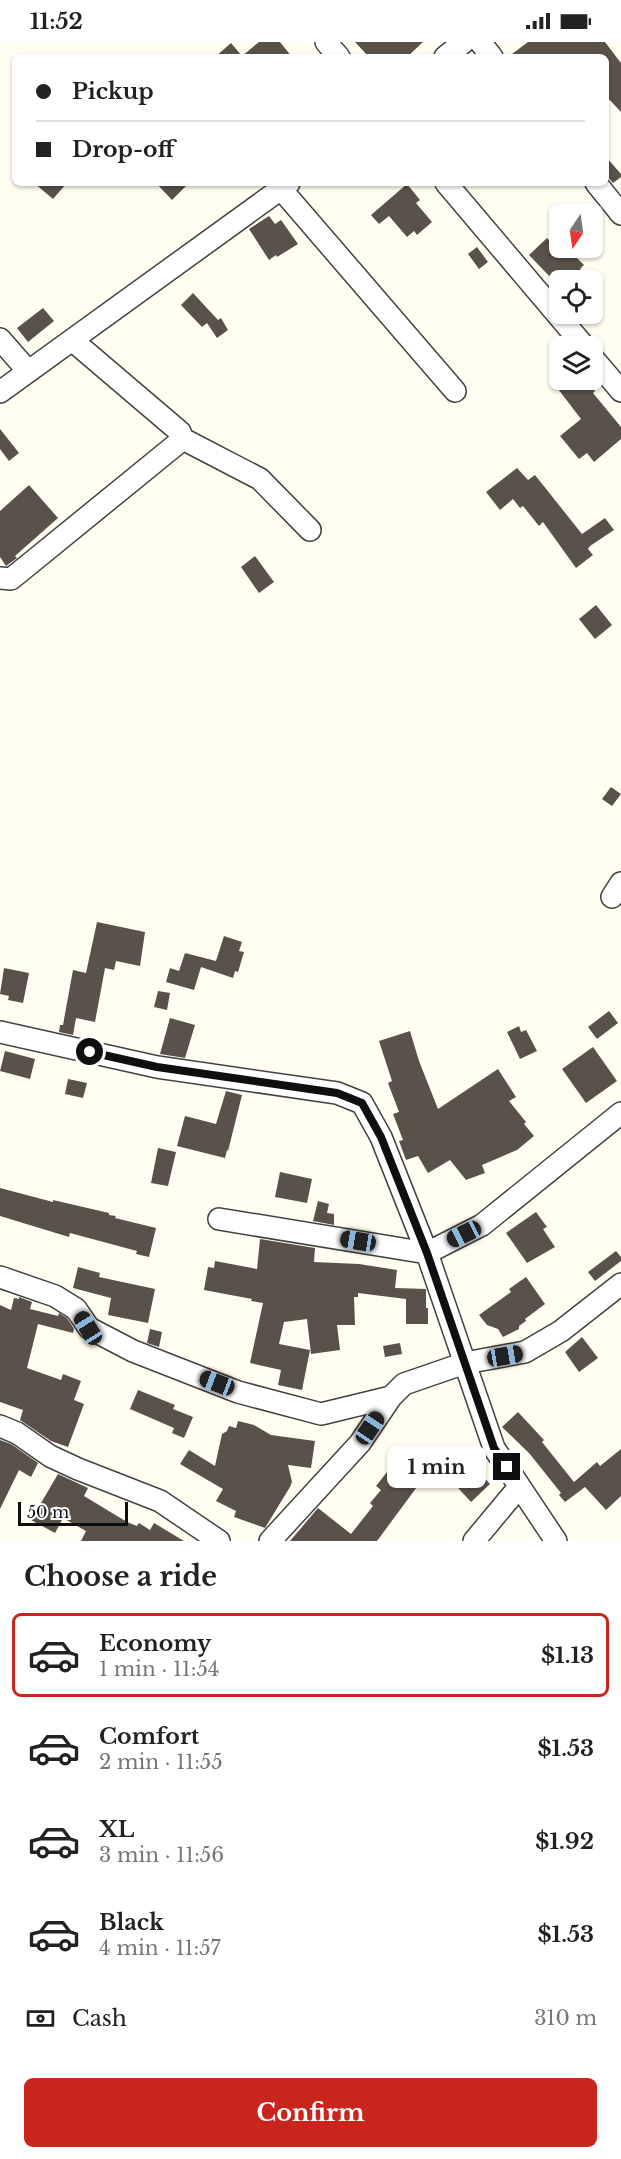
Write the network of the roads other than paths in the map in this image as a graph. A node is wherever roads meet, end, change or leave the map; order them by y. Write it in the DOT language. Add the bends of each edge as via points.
graph roads {
  1 [pos="326,42"];
  2 [pos="464,42"];
  3 [pos="480,42"];
  4 [pos="336,54"];
  5 [pos="450,54"];
  6 [pos="490,54"];
  7 [pos="285,186"];
  8 [pos="449,186"];
  9 [pos="598,186"];
  10 [pos="621,214"];
  11 [pos="576,336"];
  12 [pos="0,339"];
  13 [pos="72,340"];
  14 [pos="603,370"];
  15 [pos="28,371"];
  16 [pos="455,391"];
  17 [pos="621,391"];
  18 [pos="0,392"];
  19 [pos="183,439"];
  20 [pos="310,530"];
  21 [pos="0,578"];
  22 [pos="0,1032"];
  23 [pos="621,1113"];
  24 [pos="219,1219"];
  25 [pos="427,1253"];
  26 [pos="0,1277"];
  27 [pos="621,1284"];
  28 [pos="465,1363"];
  29 [pos="391,1397"];
  30 [pos="0,1426"];
  31 [pos="519,1487"];
  32 [pos="219,1541"];
  33 [pos="270,1541"];
  34 [pos="474,1541"];
  35 [pos="556,1541"];
  1 -- 4 [label="street"];
  2 -- 5 [label="street"];
  3 -- 6 [label="street"];
  7 -- 13 [label="street"];
  7 -- 16 [label="street"];
  8 -- 11 [label="street"];
  9 -- 10 [label="street"];
  12 -- 15 [label="street"];
  13 -- 15 [label="street"];
  13 -- 19 [label="street" via="180,432"];
  14 -- 17 [label="street"];
  15 -- 18 [label="street"];
  19 -- 20 [label="street" via="260,479"];
  19 -- 21 [label="street" via="11,579"];
  22 -- 25 [label="street" via="157,1067 337,1093 362,1103 381,1137"];
  23 -- 25 [label="street" via="482,1225"];
  24 -- 25 [label="street"];
  25 -- 28 [label="street"];
  26 -- 29 [label="street" via="55,1296 76,1309 88,1328 133,1351 238,1392 321,1414"];
  27 -- 28 [label="street" via="561,1331 525,1352"];
  28 -- 29 [label="street" via="404,1384"];
  28 -- 31 [label="street" via="494,1448"];
  29 -- 33 [label="street" via="360,1443"];
  30 -- 32 [label="street" via="50,1456 160,1501"];
  31 -- 34 [label="street"];
  31 -- 35 [label="street"];
}
